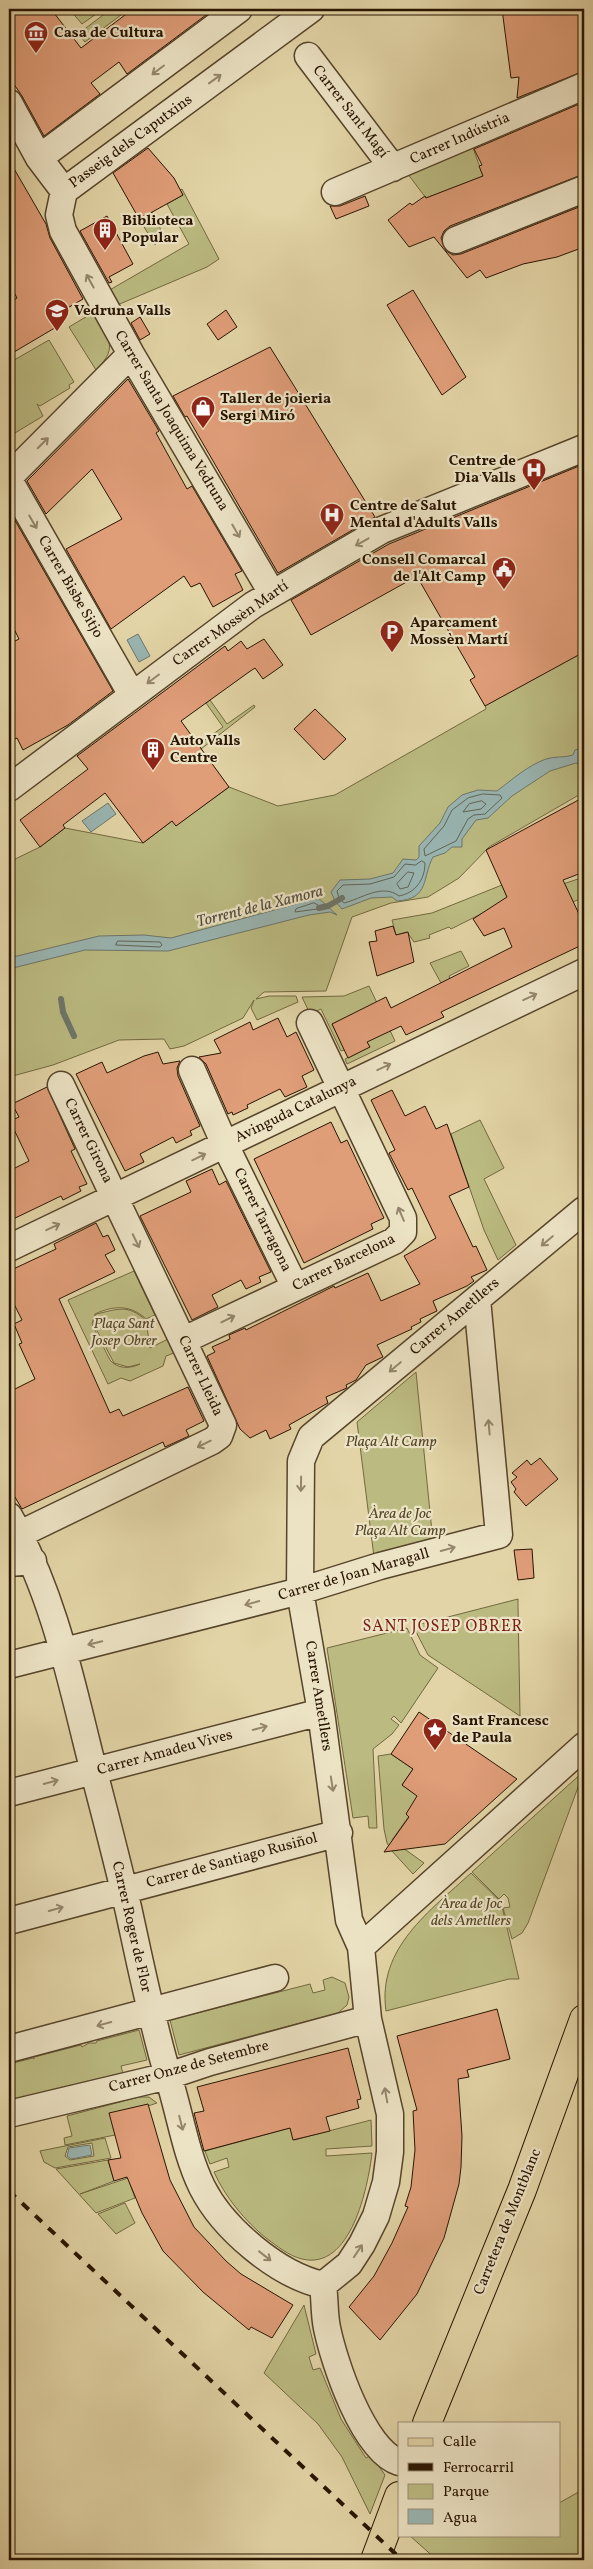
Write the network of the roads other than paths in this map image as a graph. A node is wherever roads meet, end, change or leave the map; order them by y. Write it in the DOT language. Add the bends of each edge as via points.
graph roads {
  1 [pos="239,9"];
  2 [pos="310,9"];
  3 [pos="308,56"];
  4 [pos="584,86"];
  5 [pos="9,103"];
  6 [pos="39,158"];
  7 [pos="393,168"];
  8 [pos="584,189"];
  9 [pos="64,191"];
  10 [pos="335,192"];
  11 [pos="456,240"];
  12 [pos="131,354"];
  13 [pos="584,448"];
  14 [pos="9,478"];
  15 [pos="272,593"];
  16 [pos="132,695"];
  17 [pos="11,781"];
  18 [pos="584,972"];
  19 [pos="310,1022"];
  20 [pos="192,1070"];
  21 [pos="61,1085"];
  22 [pos="340,1089"];
  23 [pos="225,1145"];
  24 [pos="115,1197"];
  25 [pos="584,1210"];
  26 [pos="9,1248"];
  27 [pos="294,1287"];
  28 [pos="477,1299"];
  29 [pos="184,1340"];
  30 [pos="14,1525"];
  31 [pos="21,1562"];
  32 [pos="300,1591"];
  33 [pos="66,1651"];
  34 [pos="9,1666"];
  35 [pos="321,1712"];
  36 [pos="584,1746"];
  37 [pos="94,1771"];
  38 [pos="9,1793"];
  39 [pos="340,1833"];
  40 [pos="123,1890"];
  41 [pos="9,1921"];
  42 [pos="361,1947"];
  43 [pos="275,1978"];
  44 [pos="150,2011"];
  45 [pos="368,2019"];
  46 [pos="584,2019"];
  47 [pos="9,2050"];
  48 [pos="168,2076"];
  49 [pos="9,2114"];
  50 [pos="323,2286"];
  51 [pos="427,2422"];
  52 [pos="395,2461"];
  53 [pos="398,2499"];
  54 [pos="375,2560"];
  1 -- 6 [label="street, one-way"];
  9 -- 2 [label="street, Passeig dels Caputxins, one-way"];
  3 -- 7 [label="street, Carrer Sant Magí"];
  4 -- 7 [label="street, Carrer Indústria"];
  5 -- 6 [label="street, Passeig dels Caputxins"];
  6 -- 9 [label="street, Passeig dels Caputxins"];
  7 -- 10 [label="street, Carrer Indústria"];
  8 -- 11 [label="street"];
  12 -- 9 [label="street, Carrer Santa Joaquima Vedruna, one-way" via="60,223"];
  14 -- 12 [label="street, one-way"];
  12 -- 15 [label="street, Carrer Santa Joaquima Vedruna, one-way"];
  13 -- 15 [label="street, Carrer Mossèn Martí, one-way" via="382,530"];
  14 -- 16 [label="street, Carrer Bisbe Sitjo, one-way"];
  15 -- 16 [label="street, Carrer Mossèn Martí, one-way"];
  16 -- 17 [label="street, Carrer Mossèn Martí"];
  22 -- 18 [label="street, Avinguda Catalunya, one-way"];
  19 -- 22 [label="street, Carrer Barcelona"];
  20 -- 23 [label="street, Carrer Tarragona"];
  21 -- 24 [label="street, Carrer Girona"];
  22 -- 23 [label="street, Avinguda Catalunya"];
  27 -- 22 [label="street, Carrer Barcelona, one-way" via="394,1241 405,1225"];
  24 -- 23 [label="street, Avinguda Catalunya, one-way"];
  23 -- 27 [label="street, Carrer Tarragona"];
  26 -- 24 [label="street, Avinguda Catalunya, one-way"];
  24 -- 29 [label="street, Carrer Lleida, one-way"];
  25 -- 28 [label="street, Carrer Ametllers, one-way"];
  29 -- 27 [label="street, Carrer Barcelona, one-way"];
  28 -- 32 [label="street, Carrer Ametllers, one-way" via="311,1437 301,1461"];
  32 -- 28 [label="street, Carrer de Joan Maragall, one-way" via="499,1535"];
  29 -- 30 [label="street, Carrer Lleida, one-way" via="223,1425 219,1436"];
  30 -- 31 [label="street, Carrer Roger de Flor"];
  31 -- 33 [label="street, Carrer Roger de Flor"];
  32 -- 33 [label="street, Carrer de Joan Maragall, one-way"];
  32 -- 35 [label="street, Carrer Ametllers"];
  33 -- 34 [label="street, Carrer de Joan Maragall"];
  33 -- 37 [label="street, Carrer Roger de Flor"];
  37 -- 35 [label="street, Carrer Amadeu Vives, one-way"];
  35 -- 39 [label="street, Carrer Ametllers, one-way"];
  36 -- 42 [label="street"];
  38 -- 37 [label="street, Carrer Amadeu Vives, one-way"];
  37 -- 40 [label="street, Carrer Roger de Flor"];
  39 -- 40 [label="street, Carrer de Santiago Rusiñol"];
  39 -- 42 [label="street, Carrer Ametllers" via="349,1920"];
  41 -- 40 [label="street, Carrer de Santiago Rusiñol, one-way"];
  40 -- 44 [label="street, Carrer Roger de Flor"];
  42 -- 45 [label="street, Carrer Ametllers"];
  43 -- 44 [label="street"];
  44 -- 47 [label="street, one-way"];
  44 -- 48 [label="street, Carrer Roger de Flor"];
  45 -- 48 [label="street, Carrer Onze de Setembre"];
  50 -- 45 [label="street, Carrer Ametllers, one-way" via="349,2264 362,2244 376,2216 386,2182 390,2114"];
  46 -- 51 [label="main road, Carretera de Montblanc" via="522,2190"];
  48 -- 49 [label="street, Carrer Onze de Setembre"];
  48 -- 50 [label="street, Carrer Roger de Flor, one-way" via="188,2155 203,2189 223,2219 248,2243 287,2272"];
  50 -- 52 [label="street" via="326,2325 345,2385 379,2448"];
  53 -- 54 [label="main road"];
}
